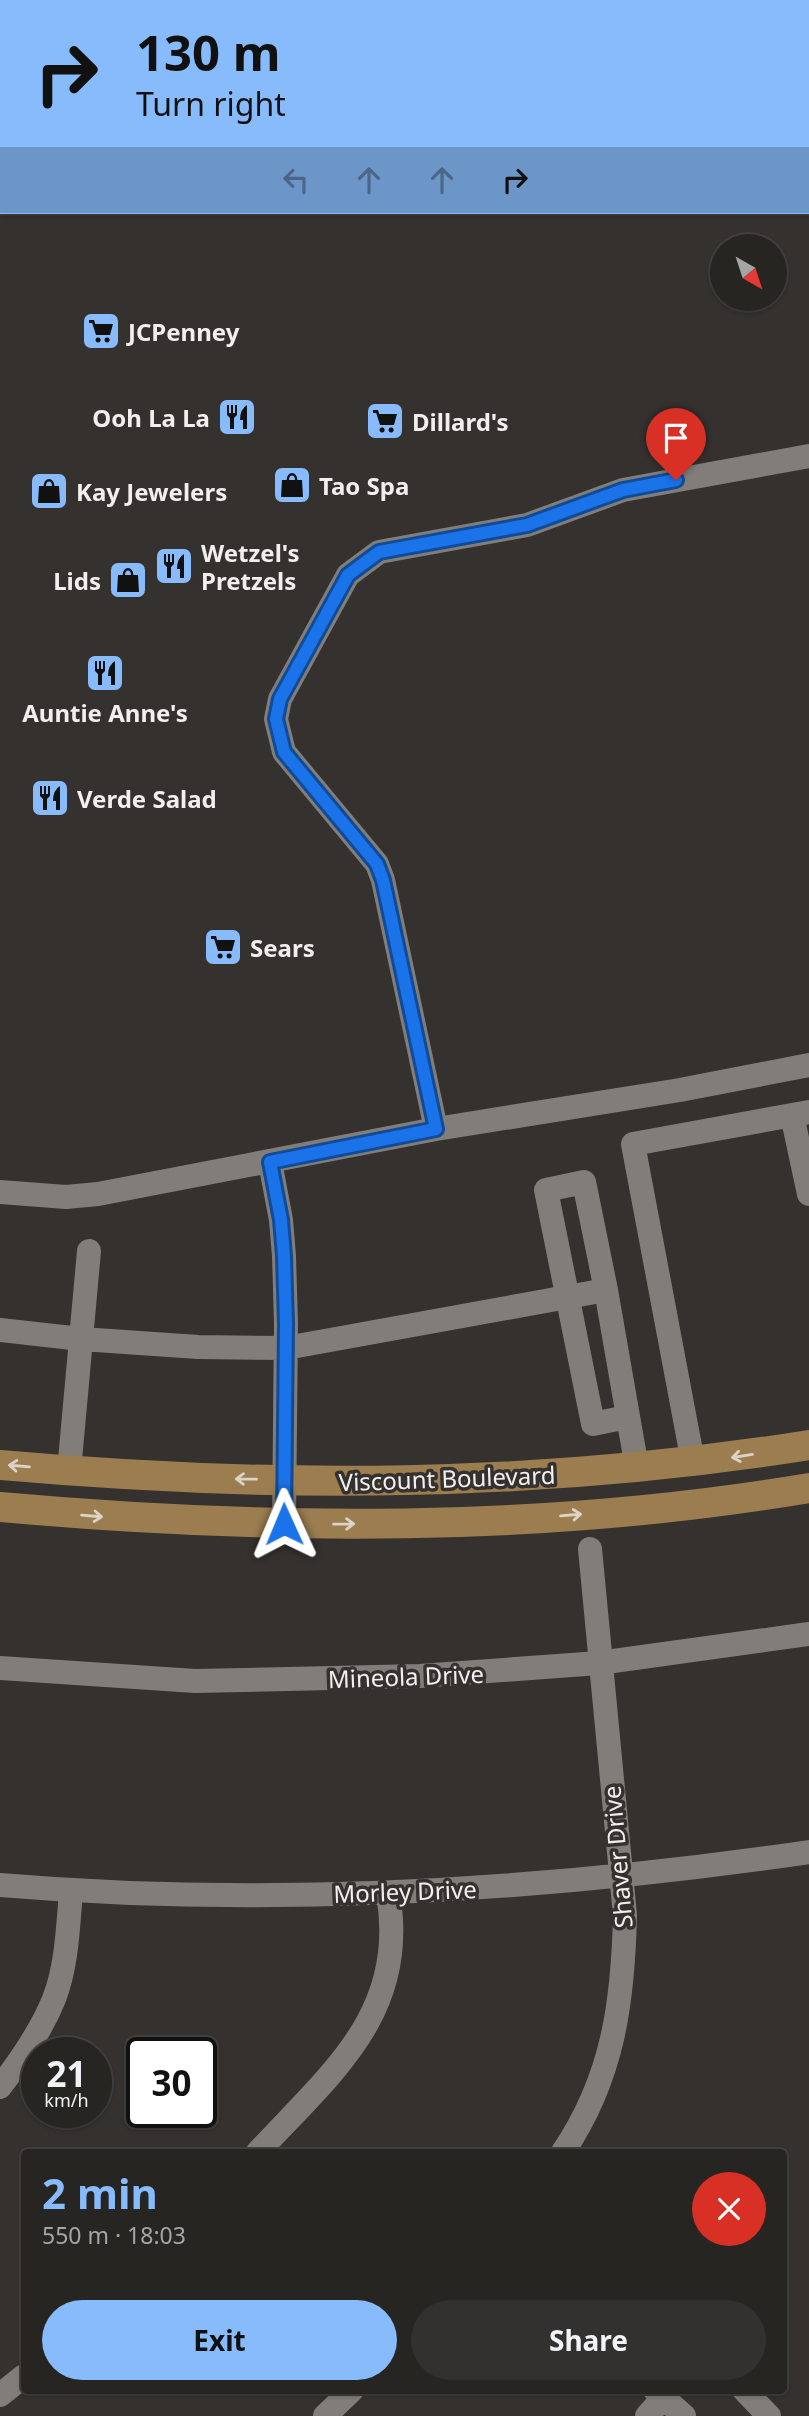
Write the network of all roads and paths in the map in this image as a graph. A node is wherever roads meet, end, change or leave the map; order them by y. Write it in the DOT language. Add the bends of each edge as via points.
graph roads {
  1 [pos="809,456"];
  2 [pos="809,1065"];
  3 [pos="800,1114"];
  4 [pos="436,1129"];
  5 [pos="270,1162"];
  6 [pos="0,1192"];
  7 [pos="809,1194"];
  8 [pos="89,1251"];
  9 [pos="606,1290"];
  10 [pos="569,1297"];
  11 [pos="0,1330"];
  12 [pos="81,1339"];
  13 [pos="286,1348"];
  14 [pos="627,1418"];
  15 [pos="809,1446"];
  16 [pos="693,1462"];
  17 [pos="0,1465"];
  18 [pos="637,1468"];
  19 [pos="69,1471"];
  20 [pos="284,1480"];
  21 [pos="809,1488"];
  22 [pos="0,1507"];
  23 [pos="640,1509"];
  24 [pos="284,1524"];
  25 [pos="590,1549"];
  26 [pos="809,1634"];
  27 [pos="599,1663"];
  28 [pos="0,1668"];
  29 [pos="809,1852"];
  30 [pos="620,1876"];
  31 [pos="0,1885"];
  32 [pos="71,1891"];
  33 [pos="388,1894"];
  34 [pos="0,2087"];
  35 [pos="261,2149"];
  36 [pos="565,2149"];
  37 [pos="21,2378"];
  38 [pos="348,2394"];
  39 [pos="748,2394"];
  40 [pos="0,2395"];
  41 [pos="655,2401"];
  42 [pos="325,2416"];
  43 [pos="684,2416"];
  44 [pos="769,2416"];
  1 -- 4 [label="street" via="623,490 527,525 379,552 348,575 280,699 276,719 284,752 377,864"];
  2 -- 4 [label="street"];
  3 -- 7 [label="street"];
  3 -- 16 [label="street" via="633,1144"];
  4 -- 5 [label="street"];
  5 -- 6 [label="street" via="66,1198"];
  5 -- 13 [label="street" via="281,1220"];
  8 -- 12 [label="street"];
  9 -- 10 [label="street"];
  9 -- 10 [label="street" via="584,1182 546,1190"];
  9 -- 14 [label="street"];
  10 -- 13 [label="street"];
  10 -- 14 [label="street" via="593,1424"];
  11 -- 12 [label="street"];
  12 -- 13 [label="street"];
  12 -- 19 [label="street"];
  13 -- 20 [label="street"];
  14 -- 18 [label="street"];
  15 -- 16 [label="main road, Viscount Boulevard, one-way"];
  16 -- 18 [label="main road, Viscount Boulevard"];
  19 -- 17 [label="main road, Viscount Boulevard, one-way"];
  18 -- 20 [label="main road, Viscount Boulevard" via="486,1480"];
  18 -- 23 [label="main road"];
  20 -- 19 [label="main road, Viscount Boulevard, one-way"];
  20 -- 24 [label="street"];
  21 -- 23 [label="main road, Viscount Boulevard"];
  22 -- 24 [label="main road, Viscount Boulevard, one-way"];
  24 -- 23 [label="main road, Viscount Boulevard, one-way" via="495,1521"];
  25 -- 27 [label="street, Shaver Drive"];
  26 -- 27 [label="street, Mineola Drive"];
  27 -- 28 [label="street, Mineola Drive" via="420,1676 195,1681"];
  27 -- 30 [label="street, Shaver Drive"];
  29 -- 30 [label="street, Morley Drive"];
  30 -- 33 [label="street, Morley Drive"];
  30 -- 36 [label="street, Shaver Drive" via="625,1916 615,2033 600,2081"];
  31 -- 32 [label="street, Morley Drive"];
  32 -- 33 [label="street, Morley Drive"];
  32 -- 34 [label="street" via="55,1997 26,2052"];
  33 -- 35 [label="street" via="389,1963 371,2020 339,2065"];
  37 -- 40 [label="street"];
  38 -- 42 [label="street"];
  39 -- 44 [label="street"];
  41 -- 43 [label="street"];
}
